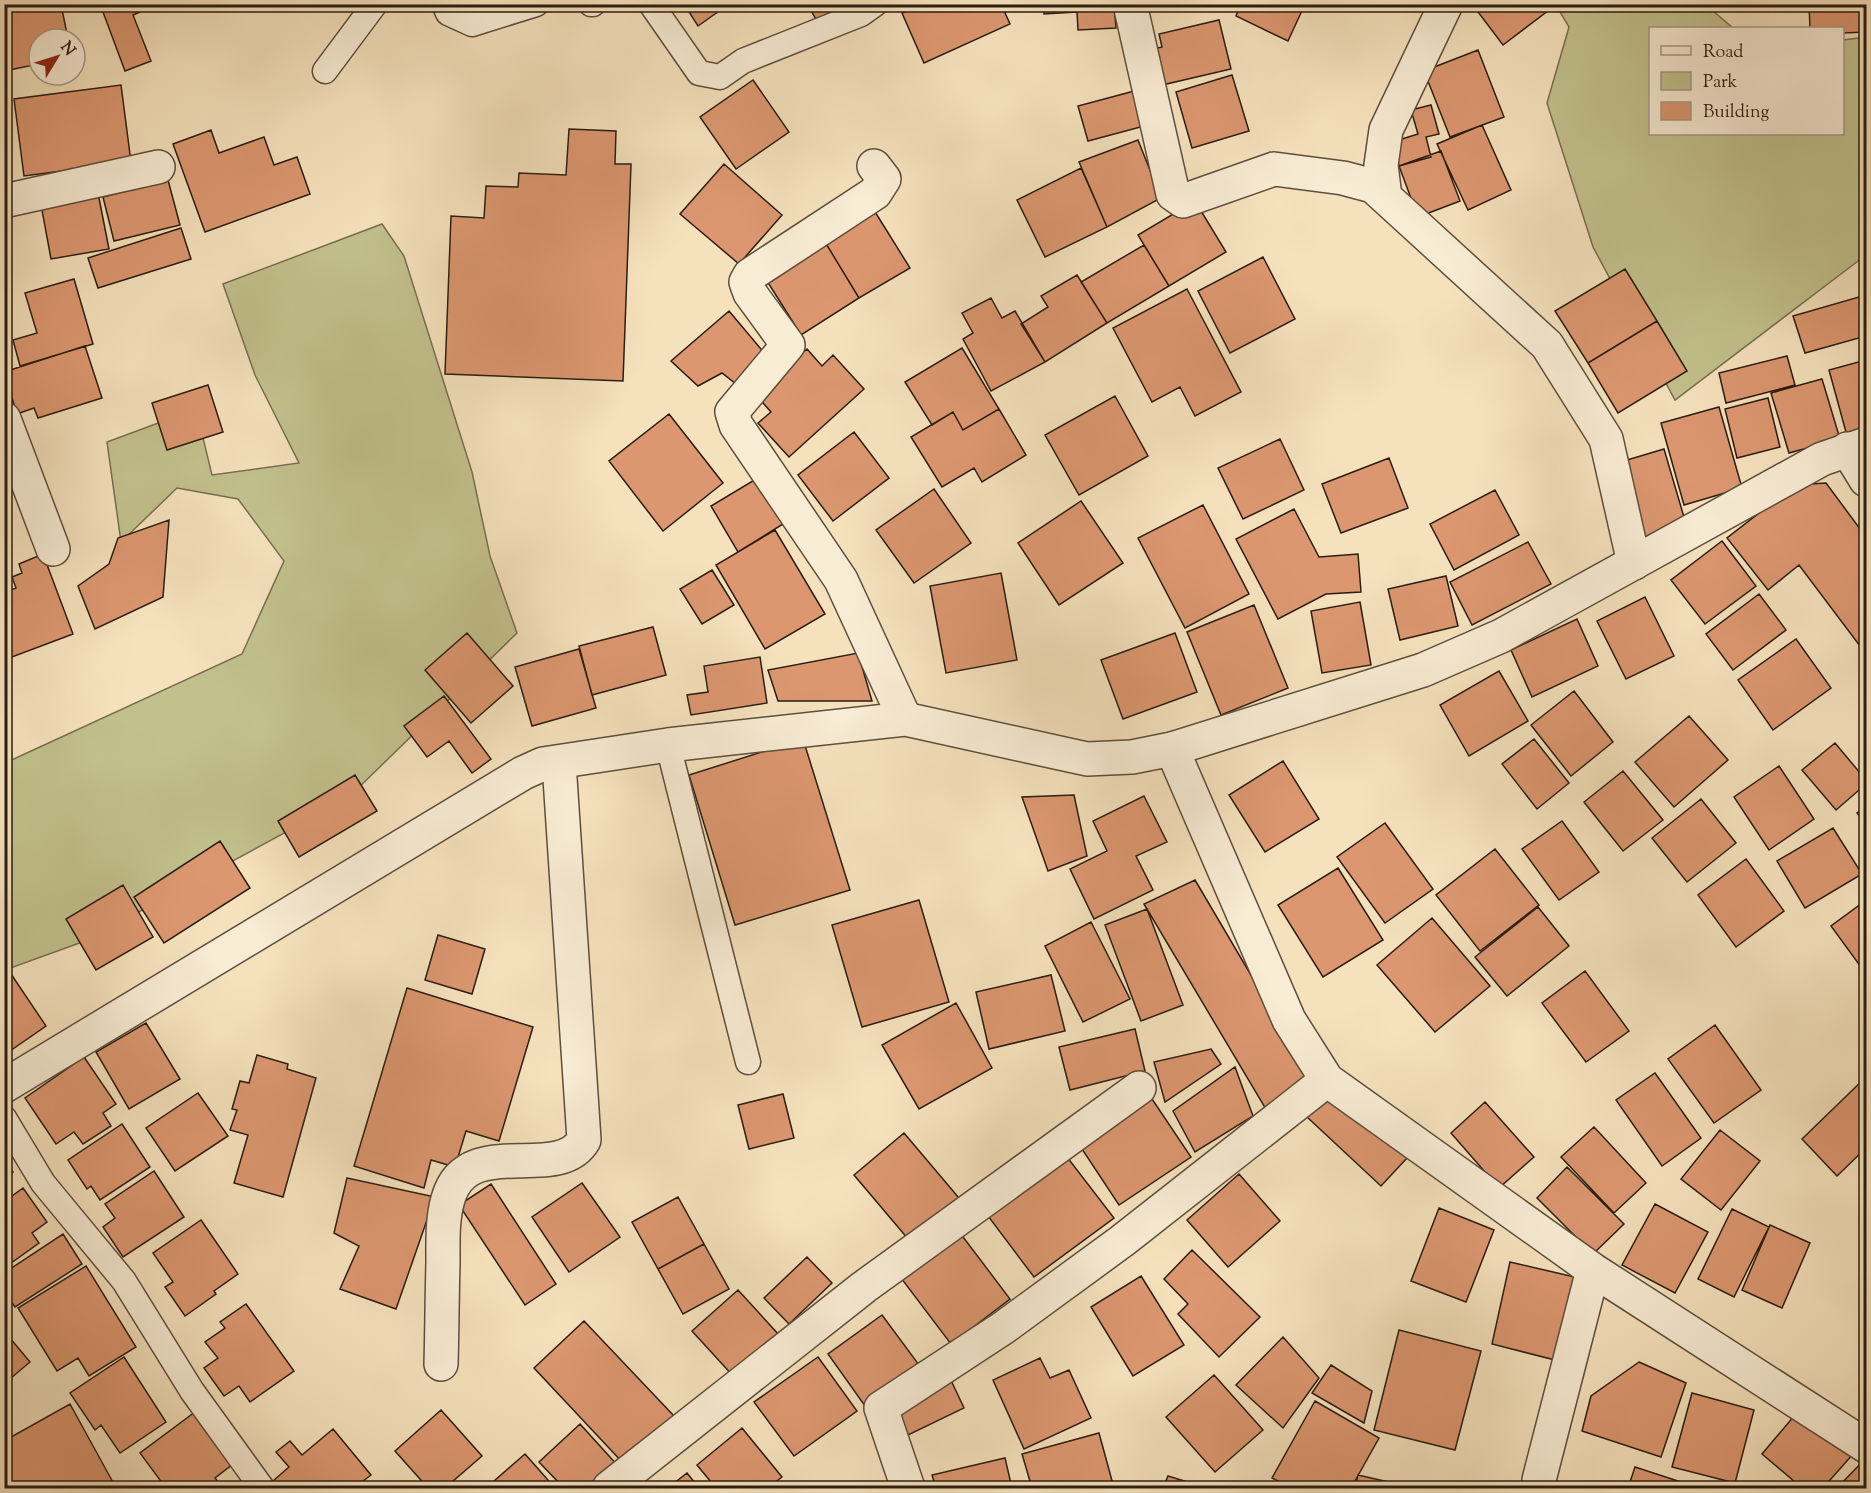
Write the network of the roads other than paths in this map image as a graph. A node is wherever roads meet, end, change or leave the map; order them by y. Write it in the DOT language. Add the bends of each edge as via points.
graph roads {
  1 [pos="375,4"];
  2 [pos="444,4"];
  3 [pos="536,4"];
  4 [pos="651,4"];
  5 [pos="875,4"];
  6 [pos="1130,4"];
  7 [pos="1446,4"];
  8 [pos="325,71"];
  9 [pos="874,166"];
  10 [pos="158,167"];
  11 [pos="1385,197"];
  12 [pos="4,201"];
  13 [pos="4,419"];
  14 [pos="1857,446"];
  15 [pos="1866,480"];
  16 [pos="53,549"];
  17 [pos="1634,563"];
  18 [pos="905,719"];
  19 [pos="668,745"];
  20 [pos="1172,749"];
  21 [pos="559,763"];
  22 [pos="748,1062"];
  23 [pos="1327,1080"];
  24 [pos="4,1086"];
  25 [pos="1138,1088"];
  26 [pos="4,1118"];
  27 [pos="1593,1270"];
  28 [pos="441,1364"];
  29 [pos="1866,1446"];
  30 [pos="1539,1479"];
  31 [pos="262,1488"];
  32 [pos="609,1488"];
  33 [pos="908,1488"];
  1 -- 8 [label="lane"];
  2 -- 3 [label="lane" via="448,13 472,24"];
  4 -- 5 [label="lane" via="699,72 720,77 743,61 861,14"];
  6 -- 11 [label="street" via="1173,194 1183,201 1274,169 1343,178 1373,186"];
  7 -- 11 [label="street" via="1386,130 1381,165"];
  9 -- 18 [label="street" via="884,179 875,193 750,275 746,282 750,293 789,345 732,412 735,425 841,580"];
  10 -- 12 [label="street"];
  11 -- 17 [label="street" via="1547,345 1606,439"];
  13 -- 16 [label="street"];
  14 -- 15 [label="street"];
  14 -- 17 [label="street" via="1822,459"];
  17 -- 20 [label="street" via="1501,636 1423,670"];
  18 -- 19 [label="street"];
  18 -- 20 [label="street" via="1087,759 1132,757"];
  19 -- 21 [label="street"];
  19 -- 22 [label="lane"];
  20 -- 23 [label="street" via="1289,1020"];
  21 -- 24 [label="street" via="543,764 523,773"];
  21 -- 28 [label="street" via="584,1140 578,1150 565,1156 490,1161 475,1166 461,1177 448,1197"];
  23 -- 27 [label="street"];
  23 -- 33 [label="street" via="1004,1328 881,1408"];
  25 -- 32 [label="street" via="864,1287"];
  26 -- 31 [label="lane" via="43,1183 124,1281 192,1391"];
  27 -- 29 [label="street"];
  27 -- 30 [label="street"];
}
